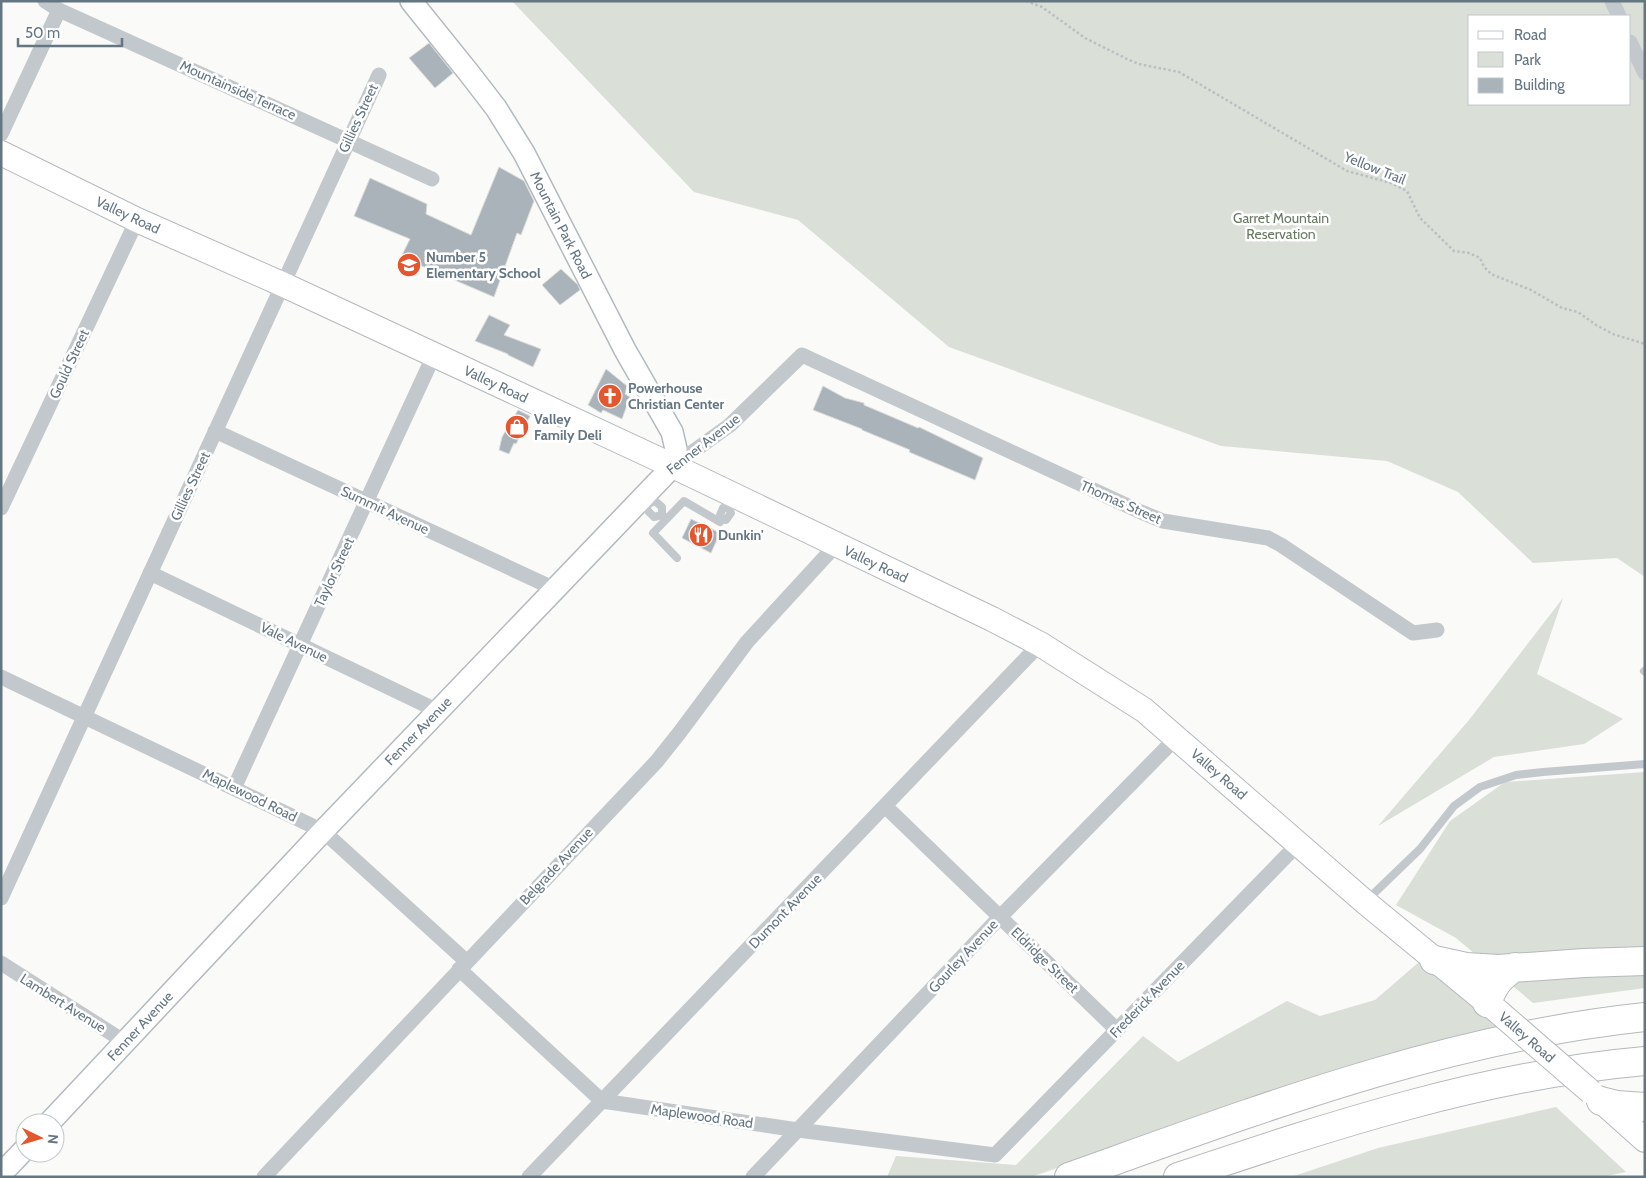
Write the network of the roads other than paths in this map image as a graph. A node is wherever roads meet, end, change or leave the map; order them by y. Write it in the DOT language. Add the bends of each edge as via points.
graph roads {
  1 [pos="44,1"];
  2 [pos="411,1"];
  3 [pos="1612,1"];
  4 [pos="60,10"];
  5 [pos="1619,15"];
  6 [pos="1631,44"];
  7 [pos="1645,73"];
  8 [pos="379,75"];
  9 [pos="1,134"];
  10 [pos="348,140"];
  11 [pos="1,153"];
  12 [pos="432,179"];
  13 [pos="137,220"];
  14 [pos="282,284"];
  15 [pos="434,356"];
  16 [pos="802,356"];
  17 [pos="215,431"];
  18 [pos="673,466"];
  19 [pos="366,501"];
  20 [pos="645,501"];
  21 [pos="731,501"];
  22 [pos="1,508"];
  23 [pos="664,517"];
  24 [pos="836,545"];
  25 [pos="677,558"];
  26 [pos="150,573"];
  27 [pos="554,589"];
  28 [pos="1437,630"];
  29 [pos="1040,644"];
  30 [pos="300,645"];
  31 [pos="1,677"];
  32 [pos="438,711"];
  33 [pos="84,717"];
  34 [pos="1177,738"];
  35 [pos="1645,764"];
  36 [pos="234,788"];
  37 [pos="886,806"];
  38 [pos="323,831"];
  39 [pos="1299,843"];
  40 [pos="1,898"];
  41 [pos="1365,902"];
  42 [pos="1000,917"];
  43 [pos="1434,960"];
  44 [pos="1645,960"];
  45 [pos="1,963"];
  46 [pos="463,965"];
  47 [pos="1515,967"];
  48 [pos="1495,1009"];
  49 [pos="1645,1017"];
  50 [pos="1117,1030"];
  51 [pos="125,1042"];
  52 [pos="1645,1061"];
  53 [pos="1596,1096"];
  54 [pos="602,1101"];
  55 [pos="1645,1108"];
  56 [pos="58,1113"];
  57 [pos="798,1130"];
  58 [pos="1645,1140"];
  59 [pos="995,1155"];
  60 [pos="15,1159"];
  61 [pos="1,1174"];
  62 [pos="264,1177"];
  63 [pos="529,1177"];
  64 [pos="753,1177"];
  65 [pos="1069,1177"];
  66 [pos="1178,1177"];
  1 -- 4 [label="street, Mountainside Terrace"];
  2 -- 18 [label="street, Mountain Park Road" via="490,101 524,152 625,350 672,432 676,449"];
  3 -- 5 [label="street"];
  4 -- 9 [label="street"];
  4 -- 10 [label="street, Mountainside Terrace"];
  6 -- 7 [label="street"];
  8 -- 10 [label="street, Gillies Street"];
  10 -- 12 [label="street, Mountainside Terrace"];
  10 -- 14 [label="street, Gillies Street"];
  11 -- 13 [label="main road, Valley Road"];
  13 -- 14 [label="main road, Valley Road"];
  13 -- 22 [label="street, Gould Street"];
  14 -- 15 [label="main road, Valley Road"];
  14 -- 17 [label="street, Gillies Street"];
  15 -- 18 [label="main road, Valley Road"];
  15 -- 19 [label="street, Taylor Street"];
  16 -- 18 [label="street, Fenner Avenue" via="730,425"];
  16 -- 28 [label="street, Thomas Street" via="1140,512 1163,521 1268,538 1282,544 1413,633"];
  17 -- 19 [label="street, Summit Avenue"];
  17 -- 26 [label="street, Gillies Street"];
  18 -- 20 [label="street, Fenner Avenue"];
  18 -- 21 [label="main road, Valley Road"];
  19 -- 27 [label="street, Summit Avenue"];
  19 -- 30 [label="street, Taylor Street"];
  20 -- 23 [label="lane" via="654,517"];
  20 -- 27 [label="street, Fenner Avenue"];
  21 -- 23 [label="lane" via="731,512 726,520 721,519 720,522 684,501"];
  21 -- 24 [label="main road, Valley Road"];
  23 -- 25 [label="lane" via="653,533"];
  24 -- 29 [label="main road, Valley Road"];
  24 -- 46 [label="street, Belgrade Avenue" via="747,642 656,760"];
  26 -- 30 [label="street, Vale Avenue"];
  26 -- 33 [label="street, Gillies Street"];
  27 -- 32 [label="street, Fenner Avenue"];
  29 -- 34 [label="main road, Valley Road" via="1144,710"];
  29 -- 37 [label="street, Dumont Avenue"];
  30 -- 32 [label="street, Vale Avenue"];
  30 -- 36 [label="street, Taylor Street"];
  31 -- 33 [label="street, Maplewood Road"];
  32 -- 38 [label="street, Fenner Avenue"];
  33 -- 36 [label="street, Maplewood Road"];
  33 -- 40 [label="street, Gillies Street"];
  34 -- 39 [label="main road, Valley Road"];
  34 -- 42 [label="street, Gourley Avenue"];
  35 -- 41 [label="lane" via="1516,775 1480,787 1454,806 1420,848"];
  36 -- 38 [label="street, Maplewood Road"];
  37 -- 42 [label="street, Eldridge Street"];
  37 -- 54 [label="street, Dumont Avenue"];
  38 -- 46 [label="street, Maplewood Road"];
  38 -- 51 [label="street, Fenner Avenue"];
  39 -- 41 [label="main road, Valley Road"];
  39 -- 50 [label="street, Frederick Avenue"];
  41 -- 43 [label="main road, Valley Road"];
  42 -- 50 [label="street, Eldridge Street"];
  42 -- 57 [label="street, Gourley Avenue"];
  43 -- 47 [label="highway" via="1466,967"];
  43 -- 48 [label="main road, Valley Road"];
  44 -- 47 [label="highway"];
  45 -- 51 [label="street, Lambert Avenue"];
  46 -- 54 [label="street, Maplewood Road"];
  46 -- 62 [label="street, Belgrade Avenue"];
  47 -- 48 [label="highway" via="1494,986"];
  48 -- 53 [label="main road, Valley Road, bridge"];
  49 -- 65 [label="highway" via="1538,1033 1395,1066 1303,1094"];
  50 -- 59 [label="street, Frederick Avenue"];
  51 -- 56 [label="street, Fenner Avenue"];
  52 -- 66 [label="highway" via="1545,1075 1453,1093"];
  53 -- 55 [label="highway" via="1617,1105"];
  53 -- 58 [label="main road, Valley Road"];
  54 -- 57 [label="street, Maplewood Road"];
  54 -- 63 [label="street, Dumont Avenue"];
  57 -- 59 [label="street, Maplewood Road"];
  57 -- 64 [label="street, Gourley Avenue"];
  60 -- 61 [label="street"];
}
